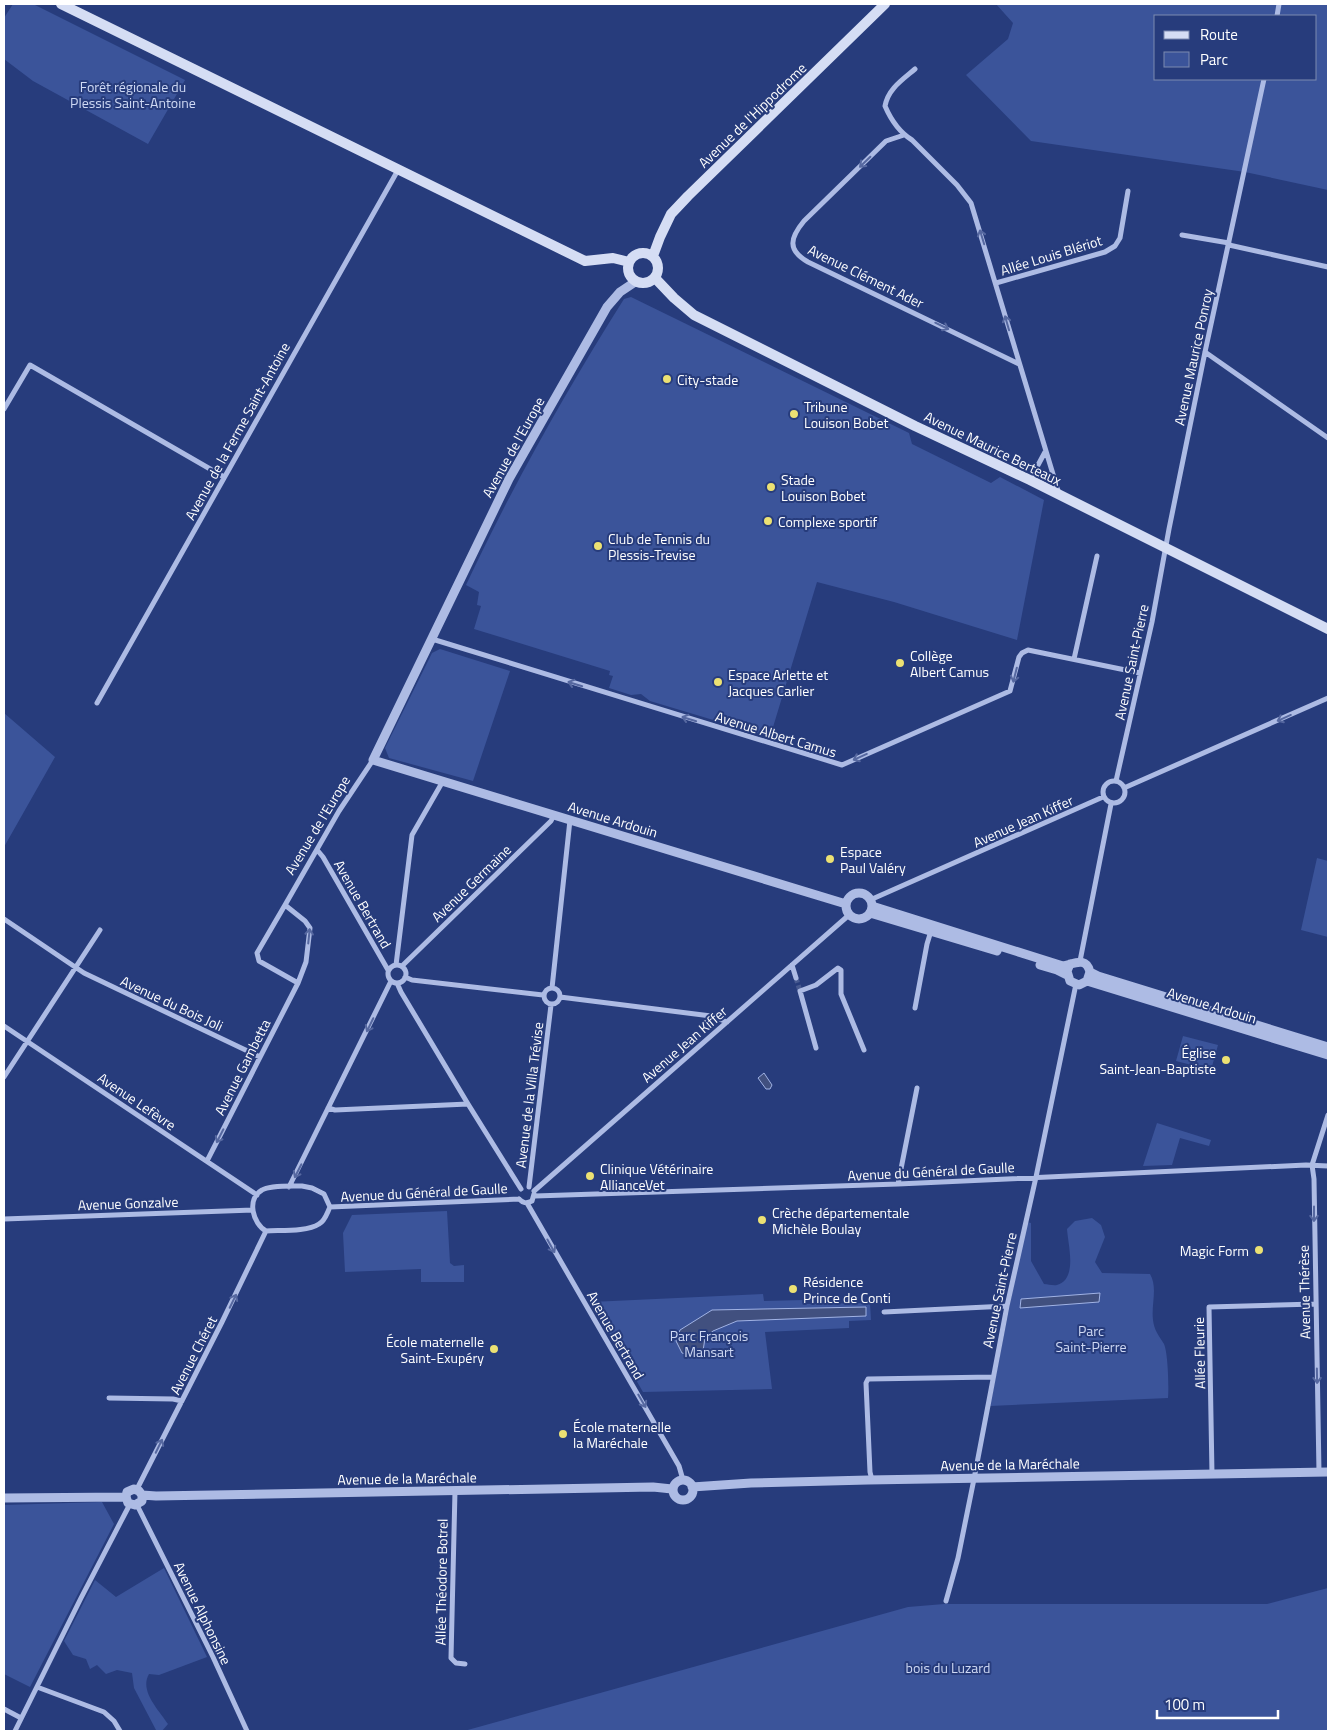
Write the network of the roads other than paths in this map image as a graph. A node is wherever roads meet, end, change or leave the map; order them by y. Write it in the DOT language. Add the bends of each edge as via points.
graph roads {
  1 [pos="61,4"];
  2 [pos="885,4"];
  3 [pos="915,70"];
  4 [pos="1264,80"];
  5 [pos="904,135"];
  6 [pos="398,170"];
  7 [pos="1128,191"];
  8 [pos="1182,235"];
  9 [pos="1229,244"];
  10 [pos="653,256"];
  11 [pos="629,262"];
  12 [pos="1328,267"];
  13 [pos="655,278"];
  14 [pos="635,282"];
  15 [pos="996,284"];
  16 [pos="1205,352"];
  17 [pos="1019,364"];
  18 [pos="4,409"];
  19 [pos="1328,438"];
  20 [pos="1046,452"];
  21 [pos="224,477"];
  22 [pos="1030,480"];
  23 [pos="1059,495"];
  24 [pos="1165,547"];
  25 [pos="1097,556"];
  26 [pos="1328,630"];
  27 [pos="432,638"];
  28 [pos="1074,659"];
  29 [pos="1140,673"];
  30 [pos="1328,698"];
  31 [pos="97,703"];
  32 [pos="372,760"];
  33 [pos="1116,781"];
  34 [pos="443,782"];
  35 [pos="1124,788"];
  36 [pos="1103,797"];
  37 [pos="1111,804"];
  38 [pos="554,815"];
  39 [pos="570,820"];
  40 [pos="318,851"];
  41 [pos="846,904"];
  42 [pos="285,905"];
  43 [pos="871,906"];
  44 [pos="848,915"];
  45 [pos="4,919"];
  46 [pos="100,930"];
  47 [pos="931,931"];
  48 [pos="1080,961"];
  49 [pos="396,964"];
  50 [pos="1070,964"];
  51 [pos="792,965"];
  52 [pos="402,966"];
  53 [pos="75,969"];
  54 [pos="388,970"];
  55 [pos="1090,972"];
  56 [pos="1067,975"];
  57 [pos="405,977"];
  58 [pos="796,978"];
  59 [pos="394,982"];
  60 [pos="1087,982"];
  61 [pos="298,983"];
  62 [pos="1076,984"];
  63 [pos="552,988"];
  64 [pos="543,995"];
  65 [pos="560,997"];
  66 [pos="551,1005"];
  67 [pos="915,1008"];
  68 [pos="727,1022"];
  69 [pos="4,1026"];
  70 [pos="27,1042"];
  71 [pos="1328,1047"];
  72 [pos="816,1048"];
  73 [pos="864,1050"];
  74 [pos="1328,1055"];
  75 [pos="260,1057"];
  76 [pos="4,1077"];
  77 [pos="917,1088"];
  78 [pos="468,1104"];
  79 [pos="328,1108"];
  80 [pos="1328,1114"];
  81 [pos="207,1161"];
  82 [pos="1312,1165"];
  83 [pos="1328,1166"];
  84 [pos="1036,1177"];
  85 [pos="898,1184"];
  86 [pos="289,1187"];
  87 [pos="529,1187"];
  88 [pos="520,1189"];
  89 [pos="534,1194"];
  90 [pos="257,1195"];
  91 [pos="519,1199"];
  92 [pos="527,1203"];
  93 [pos="330,1207"];
  94 [pos="253,1210"];
  95 [pos="4,1219"];
  96 [pos="266,1231"];
  97 [pos="1315,1304"];
  98 [pos="1006,1306"];
  99 [pos="884,1312"];
  100 [pos="993,1377"];
  101 [pos="109,1398"];
  102 [pos="182,1401"];
  103 [pos="1323,1472"];
  104 [pos="1212,1474"];
  105 [pos="974,1479"];
  106 [pos="683,1480"];
  107 [pos="872,1480"];
  108 [pos="692,1487"];
  109 [pos="672,1489"];
  110 [pos="455,1491"];
  111 [pos="140,1492"];
  112 [pos="4,1498"];
  113 [pos="131,1502"];
  114 [pos="946,1601"];
  115 [pos="465,1664"];
  116 [pos="37,1687"];
  117 [pos="4,1709"];
  118 [pos="21,1718"];
  119 [pos="15,1731"];
  120 [pos="120,1731"];
  121 [pos="247,1731"];
  1 -- 6 [label="main road"];
  2 -- 10 [label="main road, Avenue de l'Hippodrome" via="671,214"];
  3 -- 5 [label="street" via="886,96 888,115"];
  4 -- 9 [label="street, Avenue Maurice Ponroy"];
  15 -- 5 [label="street, one-way" via="974,210 967,197"];
  5 -- 17 [label="street, Avenue Clément Ader, one-way" via="886,141 804,221 792,240 797,254"];
  6 -- 11 [label="main road" via="585,262 613,258"];
  6 -- 21 [label="street, Avenue de la Ferme Saint-Antoine"];
  7 -- 15 [label="street, Allée Louis Blériot" via="1120,238 1115,246 1105,252"];
  8 -- 9 [label="street"];
  9 -- 12 [label="street"];
  9 -- 16 [label="street, Avenue Maurice Ponroy"];
  10 -- 11 [label="main road" via="635,254"];
  10 -- 13 [label="main road" via="658,264"];
  11 -- 14 [label="main road" via="629,275"];
  13 -- 14 [label="main road" via="644,284"];
  13 -- 22 [label="main road, Avenue Maurice Berteaux" via="694,314 915,426"];
  14 -- 27 [label="street, Avenue de l'Europe" via="620,292 607,307 512,474"];
  17 -- 15 [label="street, one-way"];
  16 -- 19 [label="street"];
  16 -- 24 [label="street, Avenue Maurice Ponroy"];
  17 -- 20 [label="street"];
  18 -- 21 [label="street" via="30,365"];
  20 -- 22 [label="street"];
  20 -- 23 [label="street"];
  21 -- 31 [label="street, Avenue de la Ferme Saint-Antoine"];
  22 -- 23 [label="main road, Avenue Maurice Berteaux"];
  23 -- 24 [label="main road, Avenue Maurice Berteaux"];
  24 -- 26 [label="main road, Avenue Maurice Berteaux"];
  24 -- 29 [label="street, Avenue Saint-Pierre"];
  25 -- 28 [label="street"];
  28 -- 27 [label="street, Avenue Albert Camus, one-way" via="1028,650 1019,657 1010,691 842,765"];
  27 -- 32 [label="street, Avenue de l'Europe"];
  28 -- 29 [label="street, Avenue Albert Camus"];
  29 -- 33 [label="street, Avenue Saint-Pierre"];
  30 -- 35 [label="street, one-way"];
  32 -- 34 [label="street, Avenue Ardouin"];
  32 -- 40 [label="street, Avenue de l'Europe"];
  33 -- 35 [label="street"];
  33 -- 36 [label="street" via="1105,784"];
  34 -- 38 [label="street, Avenue Ardouin"];
  34 -- 49 [label="street" via="412,835"];
  35 -- 37 [label="street" via="1123,799"];
  36 -- 37 [label="street"];
  36 -- 43 [label="street, Avenue Jean Kiffer"];
  37 -- 48 [label="street"];
  38 -- 39 [label="street, Avenue Ardouin"];
  38 -- 52 [label="street, Avenue Germaine" via="551,822"];
  39 -- 41 [label="street, Avenue Ardouin"];
  39 -- 63 [label="street"];
  40 -- 42 [label="street, Avenue de l'Europe"];
  40 -- 54 [label="street, Avenue Bertrand"];
  41 -- 43 [label="street" via="856,893 864,894"];
  41 -- 44 [label="street"];
  61 -- 42 [label="street, Avenue Gambetta, one-way" via="306,962 310,928"];
  42 -- 61 [label="street, Avenue de l'Europe" via="257,953 259,961"];
  43 -- 44 [label="street" via="864,918"];
  43 -- 47 [label="street"];
  43 -- 50 [label="street" via="1063,966"];
  44 -- 51 [label="street, Avenue Jean Kiffer"];
  45 -- 53 [label="street, Avenue du Bois Joli"];
  46 -- 53 [label="street"];
  47 -- 56 [label="street"];
  47 -- 67 [label="street"];
  48 -- 50 [label="street"];
  48 -- 55 [label="street" via="1087,964"];
  49 -- 52 [label="street"];
  49 -- 54 [label="street"];
  50 -- 56 [label="street"];
  51 -- 58 [label="street"];
  51 -- 68 [label="street, Avenue Jean Kiffer"];
  52 -- 57 [label="street" via="406,971"];
  53 -- 70 [label="street"];
  53 -- 75 [label="street, Avenue du Bois Joli"];
  54 -- 59 [label="street" via="388,976"];
  55 -- 60 [label="street"];
  55 -- 71 [label="street, Avenue Ardouin"];
  56 -- 62 [label="street"];
  57 -- 59 [label="street"];
  57 -- 64 [label="street"];
  59 -- 78 [label="street"];
  59 -- 79 [label="street, one-way"];
  60 -- 62 [label="street"];
  60 -- 74 [label="street, Avenue Ardouin"];
  61 -- 75 [label="street, Avenue Gambetta"];
  62 -- 84 [label="street, Avenue Saint-Pierre"];
  63 -- 64 [label="street"];
  63 -- 65 [label="street"];
  64 -- 66 [label="street" via="546,1003"];
  65 -- 66 [label="street"];
  65 -- 68 [label="street" via="710,1016"];
  66 -- 87 [label="street, Avenue de la Villa Trévise"];
  68 -- 89 [label="street, Avenue Jean Kiffer"];
  69 -- 70 [label="street, Avenue Lefèvre"];
  70 -- 76 [label="street"];
  70 -- 81 [label="street, Avenue Lefèvre"];
  72 -- 73 [label="street" via="800,991 816,985 838,968 842,974 841,994"];
  75 -- 81 [label="street, Avenue Gambetta, one-way"];
  77 -- 85 [label="street"];
  78 -- 79 [label="street"];
  78 -- 88 [label="street"];
  79 -- 86 [label="street, one-way"];
  80 -- 82 [label="street, Avenue Thérèse"];
  81 -- 90 [label="street, Avenue Lefèvre"];
  82 -- 83 [label="street, Avenue du Général de Gaulle"];
  82 -- 84 [label="street, Avenue du Général de Gaulle"];
  82 -- 97 [label="street, Avenue Thérèse, one-way"];
  84 -- 85 [label="street, Avenue du Général de Gaulle"];
  84 -- 98 [label="street, Avenue Saint-Pierre"];
  85 -- 89 [label="street, Avenue du Général de Gaulle"];
  86 -- 90 [label="street" via="262,1189"];
  86 -- 93 [label="street" via="306,1187 324,1194"];
  87 -- 88 [label="street"];
  87 -- 89 [label="street"];
  88 -- 91 [label="street"];
  89 -- 92 [label="street" via="532,1201"];
  90 -- 94 [label="street"];
  91 -- 92 [label="street"];
  91 -- 93 [label="street, Avenue du Général de Gaulle"];
  92 -- 106 [label="street, Avenue Bertrand, one-way" via="679,1466"];
  93 -- 96 [label="street" via="319,1224 309,1228"];
  94 -- 95 [label="street, Avenue Gonzalve"];
  94 -- 96 [label="street" via="256,1222"];
  102 -- 96 [label="street, Avenue Chéret, one-way"];
  97 -- 103 [label="street, Avenue Thérèse, one-way"];
  97 -- 104 [label="street, Allée Fleurie" via="1210,1307"];
  98 -- 99 [label="street"];
  98 -- 100 [label="street, Avenue Saint-Pierre"];
  100 -- 105 [label="street, Avenue Saint-Pierre"];
  100 -- 107 [label="street" via="868,1379"];
  101 -- 102 [label="street"];
  111 -- 102 [label="street, Avenue Chéret, one-way"];
  103 -- 104 [label="street, Avenue de la Maréchale"];
  104 -- 105 [label="street, Avenue de la Maréchale"];
  105 -- 107 [label="street, Avenue de la Maréchale"];
  105 -- 114 [label="street, Avenue Saint-Pierre"];
  106 -- 108 [label="street"];
  106 -- 109 [label="street" via="677,1481"];
  107 -- 108 [label="street, Avenue de la Maréchale"];
  108 -- 109 [label="street" via="691,1495 684,1500 675,1497"];
  109 -- 110 [label="street, Avenue de la Maréchale"];
  110 -- 111 [label="street, Avenue de la Maréchale"];
  110 -- 115 [label="street, Allée Théodore Botrel" via="451,1658 456,1663"];
  111 -- 113 [label="street" via="142,1501"];
  111 -- 113 [label="street" via="129,1490"];
  112 -- 113 [label="street"];
  113 -- 116 [label="street"];
  113 -- 121 [label="street, Avenue Alphonsine" via="213,1657"];
  116 -- 118 [label="street"];
  116 -- 120 [label="street" via="104,1712"];
  117 -- 118 [label="street"];
  118 -- 119 [label="street"];
}
